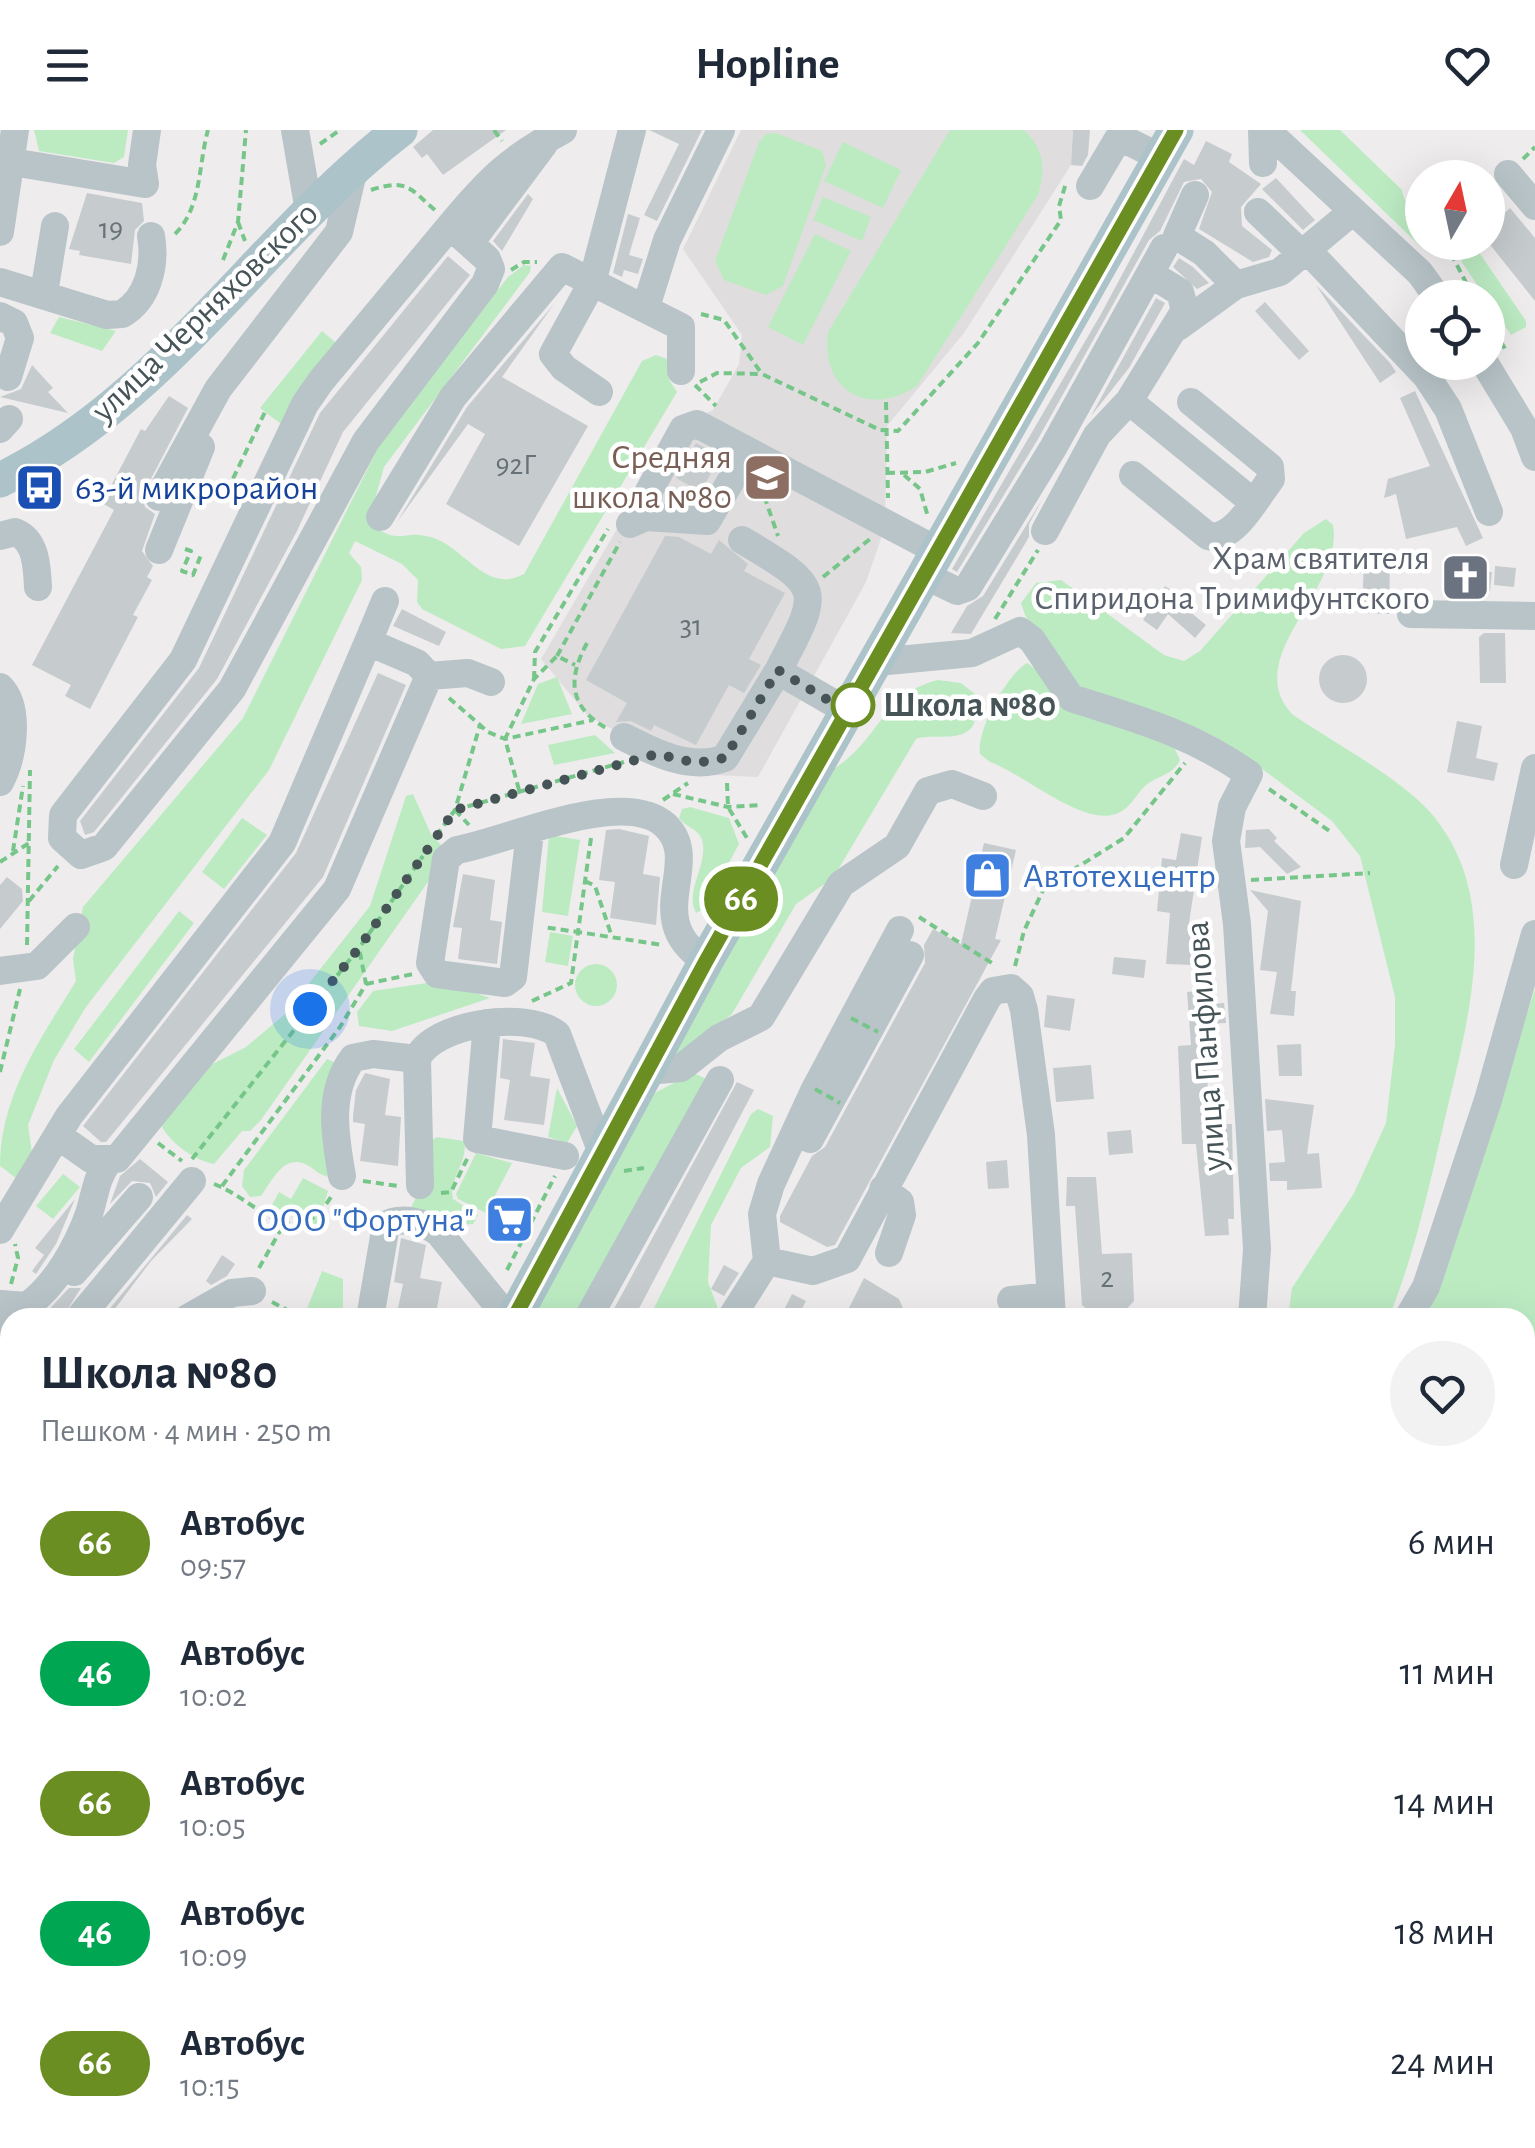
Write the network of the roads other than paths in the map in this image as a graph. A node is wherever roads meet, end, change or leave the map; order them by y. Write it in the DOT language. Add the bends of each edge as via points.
graph roads {
  1 [pos="15,130"];
  2 [pos="148,130"];
  3 [pos="295,130"];
  4 [pos="400,130"];
  5 [pos="632,130"];
  6 [pos="721,130"];
  7 [pos="1264,130"];
  8 [pos="554,135"];
  9 [pos="1168,143"];
  10 [pos="12,162"];
  11 [pos="1263,163"];
  12 [pos="1508,174"];
  13 [pos="353,181"];
  14 [pos="1090,186"];
  15 [pos="1194,195"];
  16 [pos="1535,206"];
  17 [pos="310,211"];
  18 [pos="1354,211"];
  19 [pos="1258,212"];
  20 [pos="55,226"];
  21 [pos="460,228"];
  22 [pos="0,232"];
  23 [pos="153,246"];
  24 [pos="1164,248"];
  25 [pos="1306,254"];
  26 [pos="1152,275"];
  27 [pos="1425,280"];
  28 [pos="0,282"];
  29 [pos="592,283"];
  30 [pos="1236,284"];
  31 [pos="44,293"];
  32 [pos="646,306"];
  33 [pos="0,316"];
  34 [pos="1178,327"];
  35 [pos="681,371"];
  36 [pos="8,378"];
  37 [pos="1495,380"];
  38 [pos="599,392"];
  39 [pos="201,400"];
  40 [pos="1128,401"];
  41 [pos="1190,402"];
  42 [pos="1070,418"];
  43 [pos="1098,435"];
  44 [pos="748,452"];
  45 [pos="1535,457"];
  46 [pos="1133,475"];
  47 [pos="0,480"];
  48 [pos="159,497"];
  49 [pos="1254,502"];
  50 [pos="1489,512"];
  51 [pos="380,516"];
  52 [pos="1045,531"];
  53 [pos="0,536"];
  54 [pos="742,540"];
  55 [pos="931,549"];
  56 [pos="159,550"];
  57 [pos="38,586"];
  58 [pos="385,601"];
  59 [pos="1411,614"];
  60 [pos="1535,616"];
  61 [pos="368,642"];
  62 [pos="876,662"];
  63 [pos="778,670"];
  64 [pos="429,678"];
  65 [pos="490,682"];
  66 [pos="3,693"];
  67 [pos="848,712"];
  68 [pos="624,737"];
  69 [pos="1535,768"];
  70 [pos="0,782"];
  71 [pos="983,796"];
  72 [pos="530,832"];
  73 [pos="1514,865"];
  74 [pos="76,927"];
  75 [pos="1535,934"];
  76 [pos="696,955"];
  77 [pos="12,969"];
  78 [pos="487,1022"];
  79 [pos="418,1059"];
  80 [pos="647,1071"];
  81 [pos="720,1080"];
  82 [pos="60,1137"];
  83 [pos="586,1161"];
  84 [pos="108,1162"];
  85 [pos="198,1182"];
  86 [pos="420,1185"];
  87 [pos="336,1188"];
  88 [pos="883,1189"];
  89 [pos="11,1196"];
  90 [pos="139,1197"];
  91 [pos="762,1228"];
  92 [pos="0,1230"];
  93 [pos="889,1253"];
  94 [pos="767,1262"];
  95 [pos="255,1280"];
  96 [pos="1011,1300"];
  97 [pos="0,1304"];
  98 [pos="1051,1307"];
  99 [pos="41,1308"];
  100 [pos="88,1308"];
  101 [pos="206,1308"];
  102 [pos="372,1308"];
  103 [pos="503,1308"];
  104 [pos="516,1308"];
  105 [pos="594,1308"];
  106 [pos="737,1308"];
  107 [pos="1253,1308"];
  108 [pos="1414,1308"];
  1 -- 10 [label="street"];
  2 -- 10 [label="street" via="142,165 150,195"];
  3 -- 17 [label="street"];
  4 -- 13 [label="main road, улица Черняховского"];
  5 -- 29 [label="street"];
  6 -- 32 [label="street" via="667,240"];
  7 -- 11 [label="street"];
  7 -- 18 [label="street"];
  8 -- 21 [label="street"];
  9 -- 14 [label="street" via="1119,137"];
  9 -- 55 [label="main road"];
  10 -- 22 [label="street"];
  12 -- 16 [label="street"];
  13 -- 17 [label="main road, улица Черняховского"];
  13 -- 39 [label="street" via="339,232 251,348"];
  15 -- 30 [label="street" via="1177,236"];
  17 -- 47 [label="main road, улица Черняховского" via="100,419 59,450"];
  18 -- 25 [label="street"];
  18 -- 27 [label="street"];
  19 -- 25 [label="street"];
  20 -- 31 [label="street"];
  21 -- 21 [label="street" via="491,269 484,284 366,441 232,689 104,847 81,854 62,838 63,815 183,660 311,394"];
  23 -- 31 [label="street" via="143,294 122,314"];
  24 -- 26 [label="street"];
  25 -- 30 [label="street" via="1280,272"];
  25 -- 50 [label="street" via="1427,377 1448,409"];
  26 -- 34 [label="street" via="1180,292"];
  26 -- 42 [label="street"];
  28 -- 31 [label="street"];
  29 -- 32 [label="street"];
  29 -- 38 [label="street" via="552,354"];
  29 -- 51 [label="street" via="562,267 453,397"];
  30 -- 34 [label="street"];
  32 -- 35 [label="street" via="681,327"];
  33 -- 36 [label="street" via="20,338"];
  34 -- 40 [label="street"];
  37 -- 45 [label="street"];
  39 -- 48 [label="street"];
  39 -- 56 [label="street" via="216,415"];
  40 -- 43 [label="street"];
  40 -- 49 [label="street"];
  41 -- 49 [label="street" via="1270,467 1271,480"];
  42 -- 43 [label="street"];
  42 -- 55 [label="street" via="968,587 956,591"];
  43 -- 52 [label="street"];
  44 -- 44 [label="street" via="708,521 638,520 684,428 696,424"];
  44 -- 55 [label="street"];
  46 -- 49 [label="street" via="1208,536 1227,534"];
  53 -- 57 [label="street" via="14,532 26,538 36,557"];
  54 -- 63 [label="street" via="798,578 808,614"];
  55 -- 62 [label="main road"];
  58 -- 61 [label="street"];
  59 -- 60 [label="street"];
  61 -- 64 [label="street" via="417,662"];
  61 -- 82 [label="street" via="282,843 69,1116"];
  62 -- 67 [label="main road"];
  62 -- 107 [label="street, улица Панфилова" via="1026,633 1072,698 1137,715 1248,774 1226,842 1257,1249"];
  63 -- 67 [label="street"];
  63 -- 68 [label="street" via="725,758 696,763"];
  64 -- 65 [label="street" via="458,672"];
  64 -- 84 [label="street" via="338,888 143,1130"];
  66 -- 70 [label="street" via="10,757"];
  67 -- 76 [label="main road"];
  69 -- 73 [label="street"];
  71 -- 80 [label="street" via="952,784 928,791 897,846 841,884 761,1018 719,1038 681,1068"];
  72 -- 72 [label="street" via="457,850 446,859 433,970 506,983 513,977"];
  72 -- 76 [label="street" via="595,812 644,814 666,825 675,837 673,924"];
  74 -- 77 [label="street" via="37,966"];
  75 -- 108 [label="street" via="1488,1100"];
  76 -- 80 [label="main road"];
  78 -- 79 [label="street" via="433,1040"];
  78 -- 83 [label="street" via="524,1023 556,1034"];
  78 -- 83 [label="street" via="477,1138"];
  79 -- 86 [label="street"];
  79 -- 87 [label="street" via="373,1054 353,1058 344,1070 334,1115"];
  80 -- 83 [label="main road"];
  81 -- 105 [label="street"];
  82 -- 84 [label="street"];
  82 -- 89 [label="street"];
  83 -- 104 [label="main road"];
  84 -- 97 [label="street" via="80,1238 56,1276 27,1306"];
  85 -- 100 [label="street"];
  88 -- 93 [label="street" via="900,1202 902,1214"];
  88 -- 94 [label="street" via="847,1259 813,1271"];
  88 -- 98 [label="street" via="998,994 1023,1004 1041,1135"];
  89 -- 92 [label="street"];
  90 -- 99 [label="street"];
  91 -- 91 [label="street" via="905,942 851,1018 814,1089 771,1184"];
  91 -- 94 [label="street"];
  94 -- 106 [label="street"];
  95 -- 101 [label="street"];
  96 -- 98 [label="street"];
  102 -- 103 [label="street" via="386,1225 400,1220 439,1233"];
}
